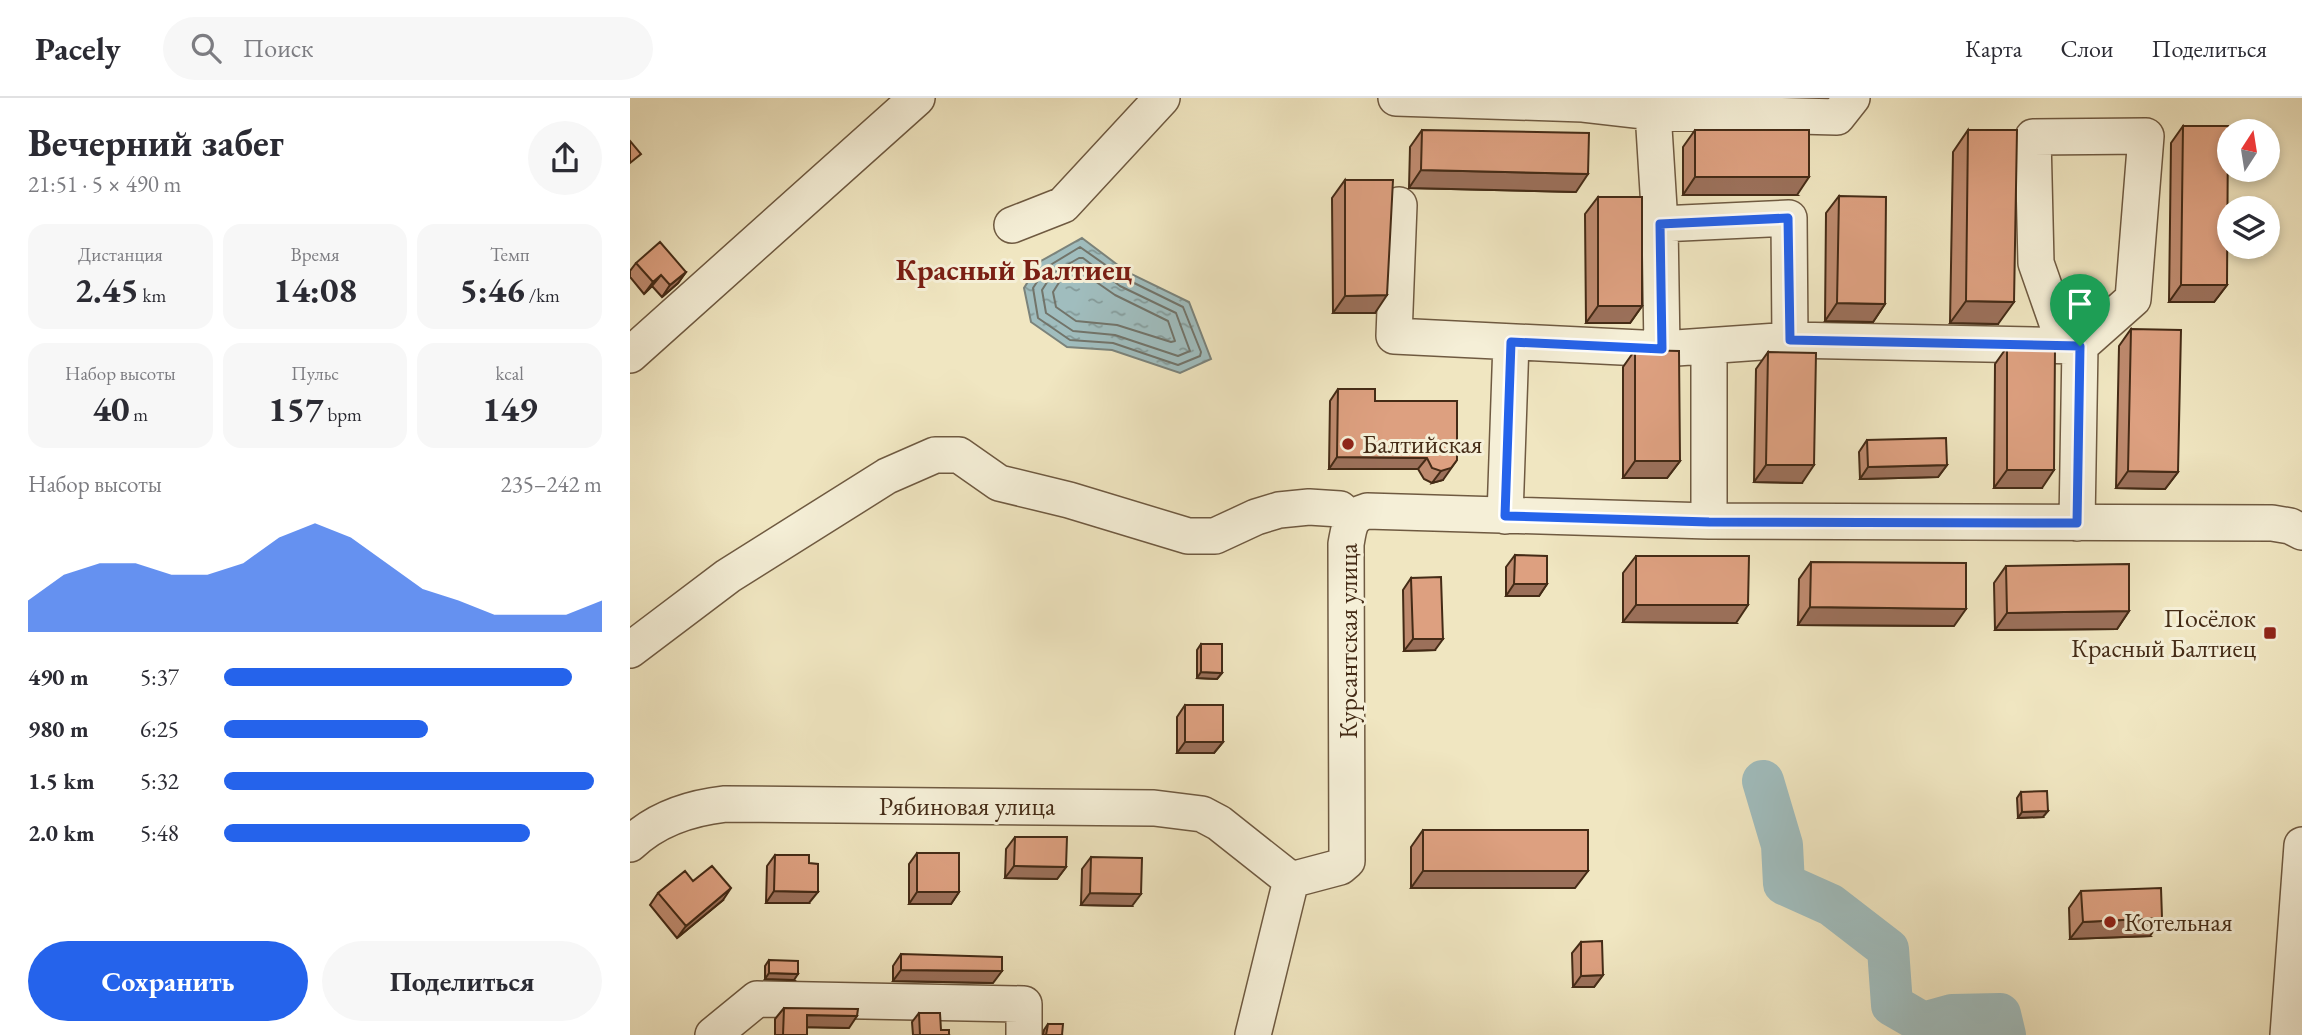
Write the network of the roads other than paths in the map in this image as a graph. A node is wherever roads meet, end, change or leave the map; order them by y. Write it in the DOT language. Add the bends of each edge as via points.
graph roads {
  1 [pos="917,98"];
  2 [pos="1162,98"];
  3 [pos="1396,98"];
  4 [pos="1852,98"];
  5 [pos="1656,105"];
  6 [pos="1399,205"];
  7 [pos="1660,224"];
  8 [pos="1012,225"];
  9 [pos="1790,340"];
  10 [pos="1511,342"];
  11 [pos="1709,346"];
  12 [pos="2073,346"];
  13 [pos="1662,349"];
  14 [pos="630,355"];
  15 [pos="1505,516"];
  16 [pos="1351,519"];
  17 [pos="1709,522"];
  18 [pos="2077,523"];
  19 [pos="2302,532"];
  20 [pos="630,650"];
  21 [pos="630,844"];
  22 [pos="2302,845"];
  23 [pos="1292,880"];
  24 [pos="713,1035"];
  25 [pos="1024,1035"];
  26 [pos="1253,1035"];
  27 [pos="2288,1035"];
  1 -- 14 [label="street"];
  2 -- 8 [label="street" via="1063,205"];
  3 -- 5 [label="street"];
  4 -- 5 [label="street" via="1837,117"];
  5 -- 7 [label="street"];
  6 -- 10 [label="street" via="1394,336"];
  7 -- 9 [label="street" via="1788,218"];
  7 -- 13 [label="street"];
  9 -- 11 [label="street"];
  9 -- 12 [label="street"];
  10 -- 13 [label="street"];
  10 -- 15 [label="street"];
  11 -- 13 [label="street"];
  11 -- 17 [label="street"];
  12 -- 12 [label="street" via="2133,299 2146,136 2034,137 2036,262"];
  12 -- 18 [label="street"];
  15 -- 16 [label="street, Курсантская улица" via="1367,511"];
  15 -- 17 [label="street, Курсантская улица"];
  16 -- 20 [label="street" via="1340,509 1279,510 1215,536 1188,536 999,483 960,455 935,455 887,476 729,576"];
  16 -- 23 [label="street, Курсантская улица" via="1346,544 1347,861"];
  17 -- 18 [label="street, Курсантская улица"];
  18 -- 19 [label="street, Курсантская улица" via="2272,523"];
  21 -- 23 [label="street, Рябиновая улица" via="647,830 690,809 725,804 1154,807 1202,814"];
  22 -- 27 [label="street"];
  23 -- 26 [label="street"];
  24 -- 25 [label="street" via="757,999 1024,1004"];
}
